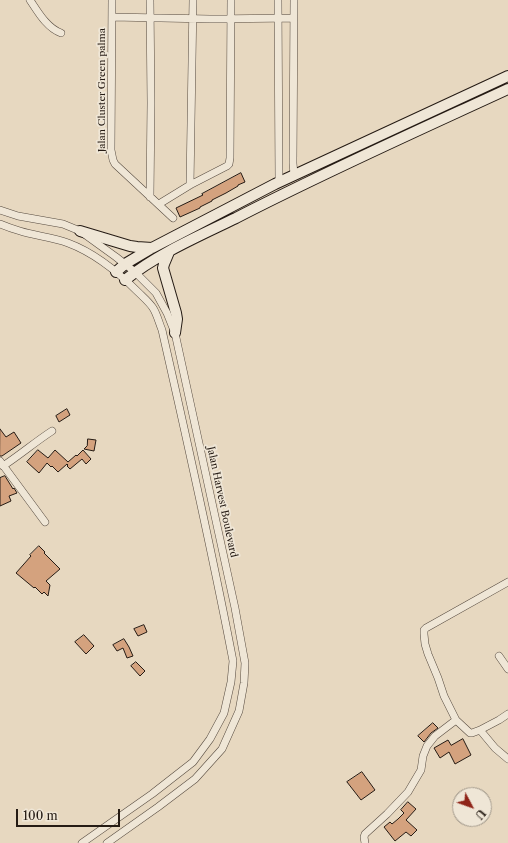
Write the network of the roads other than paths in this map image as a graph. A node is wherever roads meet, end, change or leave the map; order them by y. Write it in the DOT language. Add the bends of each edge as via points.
graph roads {
  1 [pos="30,0"];
  2 [pos="112,0"];
  3 [pos="150,0"];
  4 [pos="193,0"];
  5 [pos="231,0"];
  6 [pos="278,0"];
  7 [pos="294,0"];
  8 [pos="112,16"];
  9 [pos="150,17"];
  10 [pos="193,18"];
  11 [pos="231,18"];
  12 [pos="286,18"];
  13 [pos="62,33"];
  14 [pos="508,76"];
  15 [pos="508,89"];
  16 [pos="294,175"];
  17 [pos="279,182"];
  18 [pos="190,185"];
  19 [pos="150,196"];
  20 [pos="158,204"];
  21 [pos="0,210"];
  22 [pos="173,218"];
  23 [pos="0,224"];
  24 [pos="80,231"];
  25 [pos="152,248"];
  26 [pos="169,252"];
  27 [pos="125,264"];
  28 [pos="116,272"];
  29 [pos="135,272"];
  30 [pos="125,280"];
  31 [pos="175,333"];
  32 [pos="52,431"];
  33 [pos="2,463"];
  34 [pos="207,481"];
  35 [pos="196,484"];
  36 [pos="45,522"];
  37 [pos="508,582"];
  38 [pos="499,656"];
  39 [pos="508,669"];
  40 [pos="508,714"];
  41 [pos="456,720"];
  42 [pos="480,730"];
  43 [pos="508,759"];
  44 [pos="82,843"];
  45 [pos="107,843"];
  46 [pos="365,843"];
  1 -- 13 [label="street" via="51,27"];
  2 -- 8 [label="street, Jalan Cluster Green palma"];
  3 -- 9 [label="street"];
  4 -- 10 [label="street"];
  5 -- 11 [label="street"];
  6 -- 12 [label="street"];
  7 -- 12 [label="street"];
  8 -- 9 [label="street, Jalan Cluster Green palma"];
  8 -- 19 [label="street, Jalan Cluster Green palma" via="113,160"];
  9 -- 10 [label="street, Jalan Cluster Green palma"];
  9 -- 19 [label="street"];
  10 -- 11 [label="street, Jalan Cluster Green palma"];
  10 -- 18 [label="street"];
  11 -- 12 [label="street, Jalan Cluster Green palma"];
  11 -- 18 [label="street" via="229,164"];
  12 -- 16 [label="street"];
  12 -- 17 [label="street"];
  14 -- 16 [label="street"];
  15 -- 26 [label="street" via="279,196"];
  16 -- 17 [label="street"];
  17 -- 25 [label="street"];
  18 -- 20 [label="street"];
  19 -- 20 [label="street, Jalan Cluster Green palma"];
  20 -- 22 [label="street, Jalan Cluster Green palma"];
  21 -- 24 [label="street, Jalan Harvest Boulevard" via="63,224"];
  23 -- 28 [label="street, Jalan Harvest Boulevard" via="21,232 68,243 95,256"];
  24 -- 25 [label="street" via="130,246"];
  24 -- 27 [label="street, Jalan Harvest Boulevard"];
  25 -- 27 [label="street"];
  26 -- 29 [label="street"];
  26 -- 31 [label="street" via="163,268 176,313"];
  27 -- 28 [label="street"];
  27 -- 29 [label="street, Jalan Harvest Boulevard"];
  28 -- 30 [label="street, Jalan Harvest Boulevard"];
  29 -- 30 [label="street"];
  29 -- 31 [label="street, Jalan Harvest Boulevard" via="156,293"];
  30 -- 35 [label="street, Jalan Harvest Boulevard" via="153,307 157,315"];
  31 -- 34 [label="street, Jalan Harvest Boulevard"];
  32 -- 33 [label="street" via="17,456"];
  33 -- 36 [label="street"];
  34 -- 35 [label="street"];
  34 -- 45 [label="street, Jalan Harvest Boulevard" via="245,663 239,711 222,749 195,779"];
  35 -- 44 [label="street, Jalan Harvest Boulevard" via="233,661 224,713 210,739 193,762"];
  37 -- 41 [label="street" via="424,630 428,654"];
  38 -- 39 [label="street"];
  40 -- 42 [label="street"];
  41 -- 42 [label="street" via="470,733"];
  41 -- 46 [label="street" via="429,743 421,770 408,792 365,834"];
  42 -- 43 [label="street"];
}
